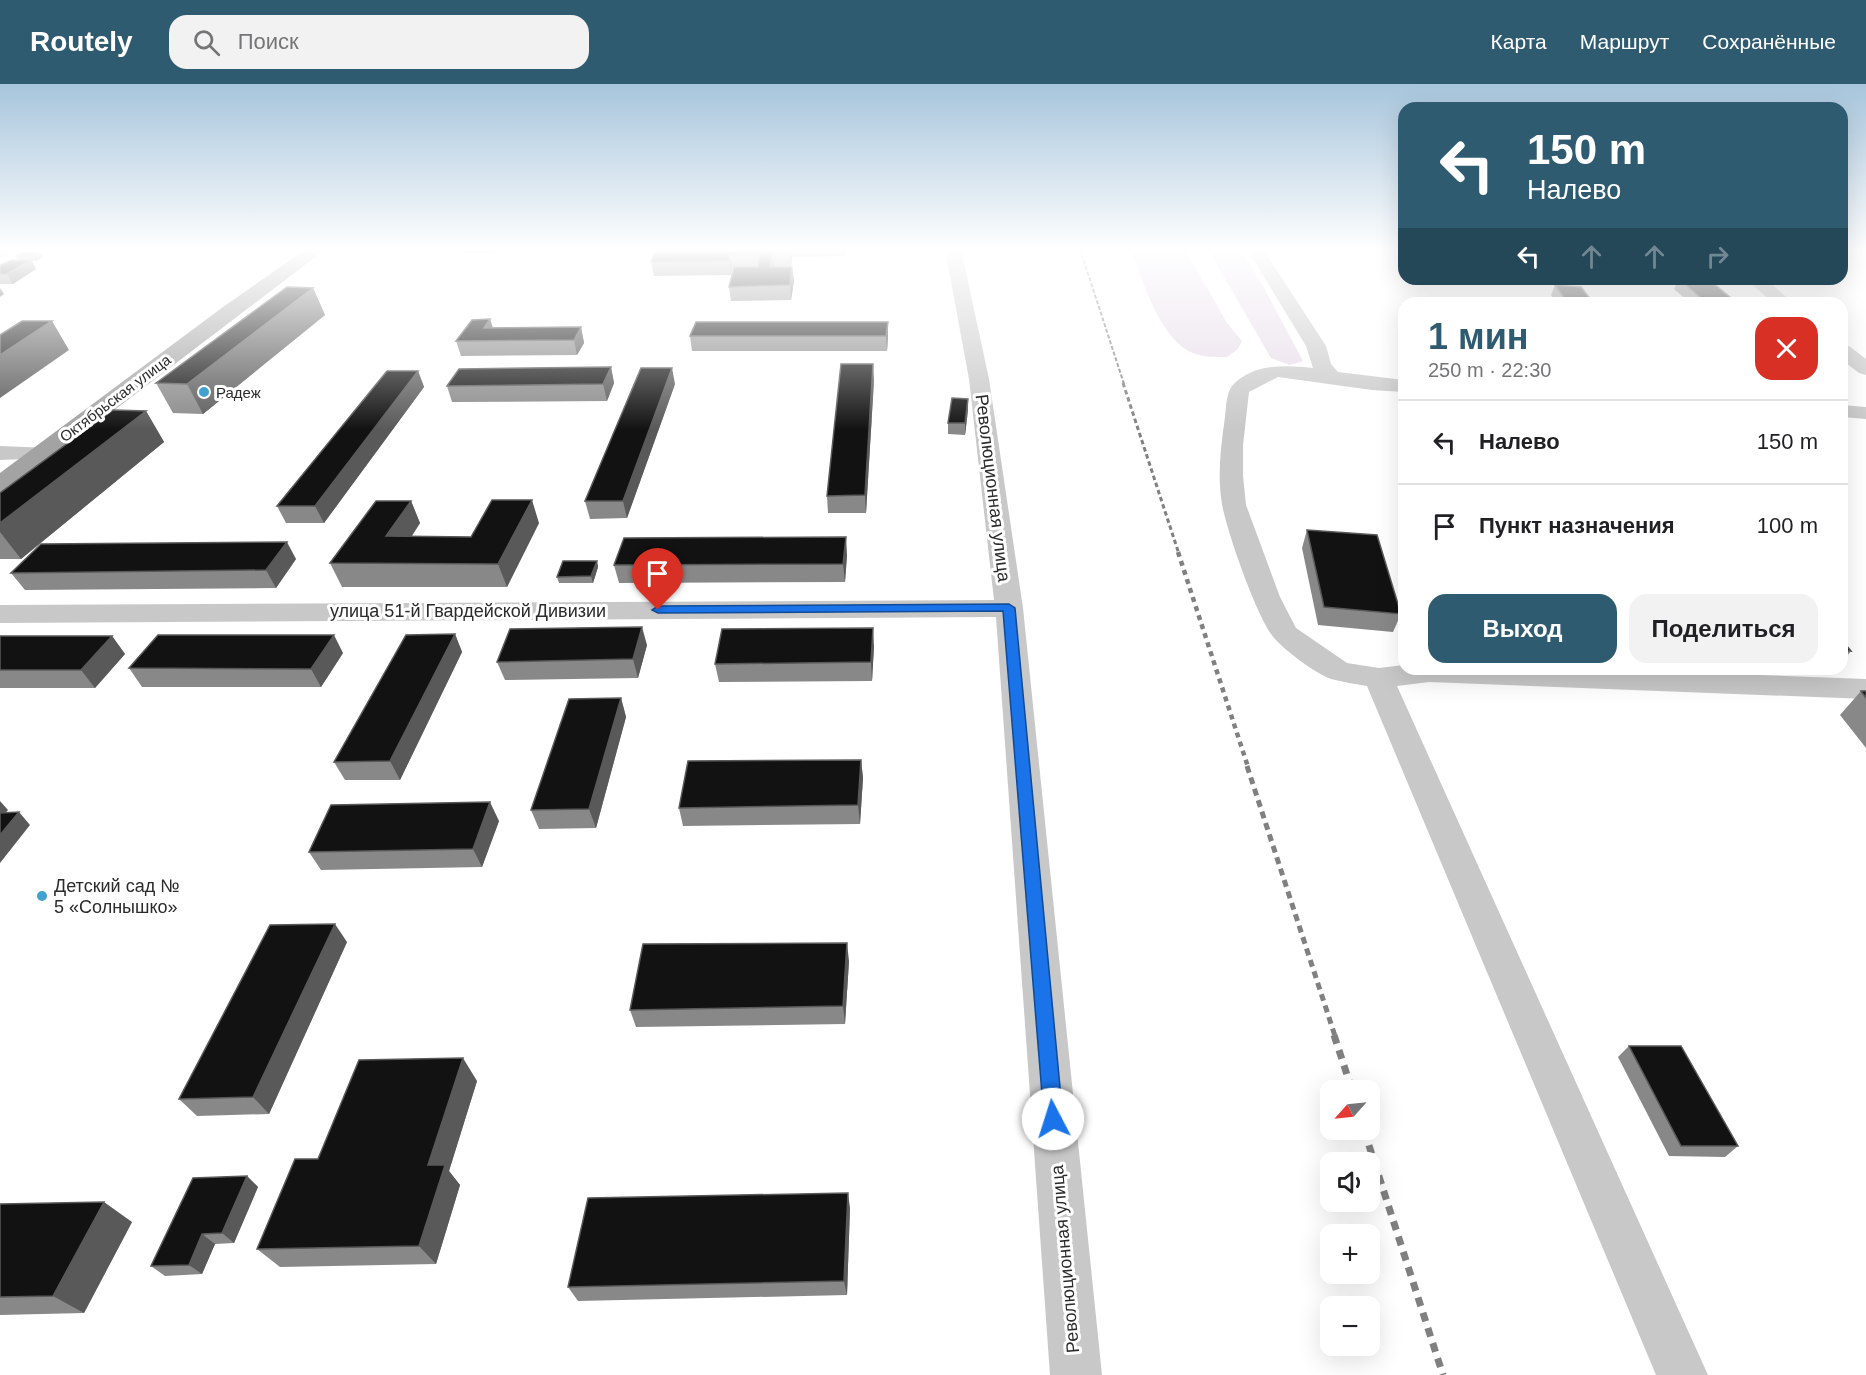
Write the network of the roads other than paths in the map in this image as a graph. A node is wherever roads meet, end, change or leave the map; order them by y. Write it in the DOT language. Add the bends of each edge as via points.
graph roads {
  1 [pos="232,309"];
  2 [pos="965,309"];
  3 [pos="1293,309"];
  4 [pos="1848,355"];
  5 [pos="1866,369"];
  6 [pos="1331,377"];
  7 [pos="1398,386"];
  8 [pos="1848,412"];
  9 [pos="1866,413"];
  10 [pos="0,453"];
  11 [pos="42,453"];
  12 [pos="0,484"];
  13 [pos="1009,608"];
  14 [pos="0,614"];
  15 [pos="1404,675"];
  16 [pos="1506,675"];
  17 [pos="1379,678"];
  18 [pos="1866,689"];
  19 [pos="1076,1375"];
  20 [pos="1682,1375"];
  1 -- 11 [label="main road, Октябрьская улица"];
  2 -- 13 [label="street, Революционная улица" via="979,379"];
  3 -- 6 [label="street"];
  4 -- 5 [label="street"];
  6 -- 7 [label="street"];
  6 -- 17 [label="street" via="1278,371 1245,384 1239,391 1232,445 1234,505 1266,597 1285,633 1339,671"];
  8 -- 9 [label="street"];
  10 -- 11 [label="street"];
  11 -- 12 [label="main road, Октябрьская улица"];
  13 -- 14 [label="street, улица 51-й Гвардейской Дивизии"];
  13 -- 19 [label="street, Революционная улица"];
  15 -- 17 [label="street"];
  16 -- 18 [label="street"];
  17 -- 20 [label="street"];
}
